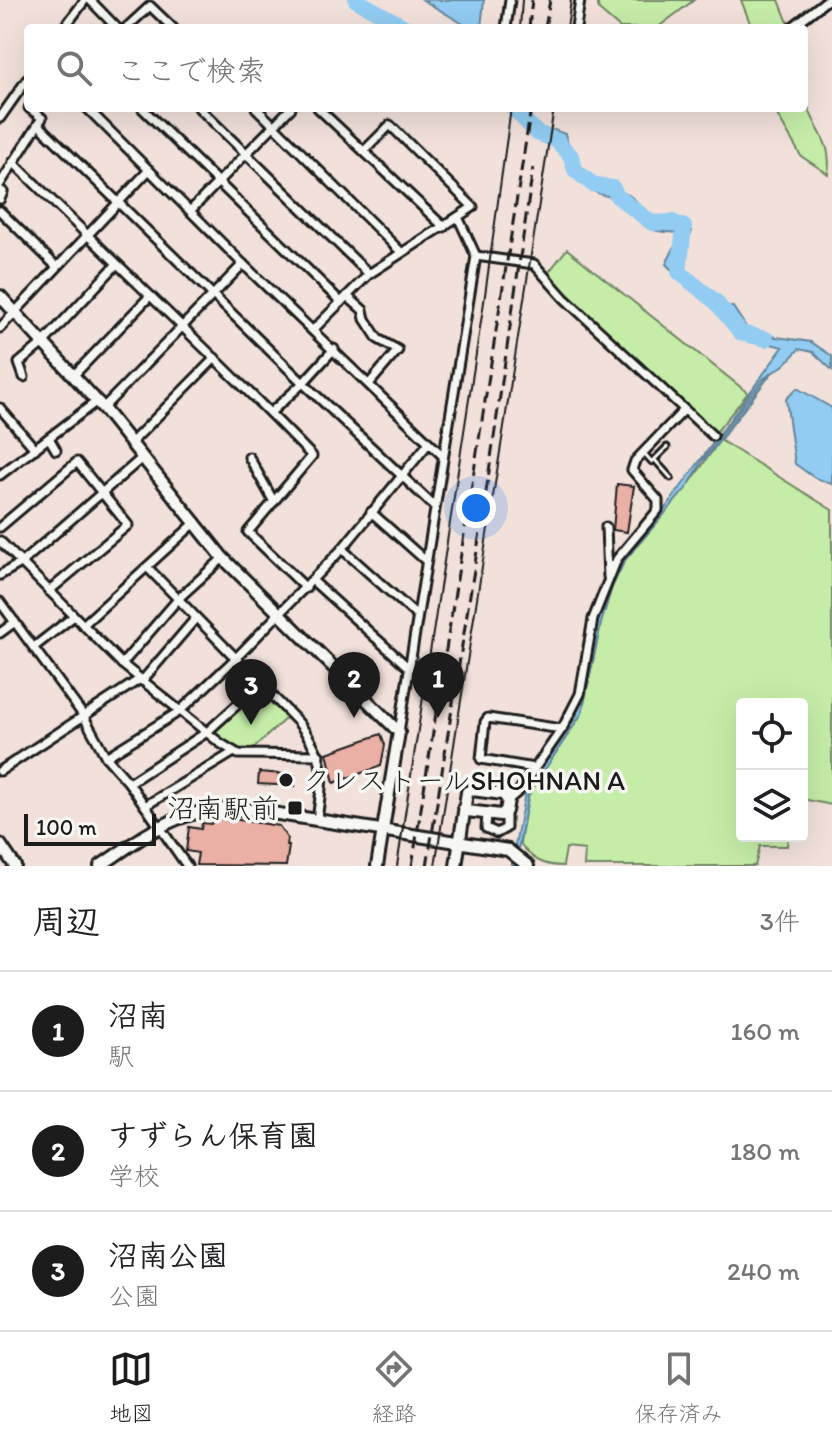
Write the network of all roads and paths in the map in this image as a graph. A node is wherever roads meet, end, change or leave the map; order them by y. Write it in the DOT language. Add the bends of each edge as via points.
graph roads {
  1 [pos="87,0"];
  2 [pos="510,0"];
  3 [pos="580,0"];
  4 [pos="824,1"];
  5 [pos="67,24"];
  6 [pos="113,24"];
  7 [pos="130,24"];
  8 [pos="169,24"];
  9 [pos="507,24"];
  10 [pos="577,24"];
  11 [pos="796,24"];
  12 [pos="24,84"];
  13 [pos="15,97"];
  14 [pos="24,105"];
  15 [pos="34,112"];
  16 [pos="91,112"];
  17 [pos="146,112"];
  18 [pos="203,112"];
  19 [pos="260,112"];
  20 [pos="287,112"];
  21 [pos="322,112"];
  22 [pos="0,118"];
  23 [pos="38,124"];
  24 [pos="274,126"];
  25 [pos="364,151"];
  26 [pos="245,154"];
  27 [pos="13,162"];
  28 [pos="149,170"];
  29 [pos="219,182"];
  30 [pos="0,187"];
  31 [pos="0,199"];
  32 [pos="119,203"];
  33 [pos="0,211"];
  34 [pos="190,211"];
  35 [pos="458,217"];
  36 [pos="444,227"];
  37 [pos="87,236"];
  38 [pos="401,252"];
  39 [pos="476,256"];
  40 [pos="243,264"];
  41 [pos="116,265"];
  42 [pos="57,267"];
  43 [pos="369,274"];
  44 [pos="0,296"];
  45 [pos="214,296"];
  46 [pos="149,297"];
  47 [pos="344,299"];
  48 [pos="15,312"];
  49 [pos="0,328"];
  50 [pos="183,328"];
  51 [pos="313,330"];
  52 [pos="43,343"];
  53 [pos="334,349"];
  54 [pos="215,358"];
  55 [pos="73,376"];
  56 [pos="24,377"];
  57 [pos="303,383"];
  58 [pos="369,384"];
  59 [pos="100,404"];
  60 [pos="0,408"];
  61 [pos="684,410"];
  62 [pos="270,413"];
  63 [pos="713,436"];
  64 [pos="49,438"];
  65 [pos="131,443"];
  66 [pos="428,444"];
  67 [pos="667,447"];
  68 [pos="35,449"];
  69 [pos="56,450"];
  70 [pos="643,452"];
  71 [pos="443,456"];
  72 [pos="143,457"];
  73 [pos="249,457"];
  74 [pos="653,460"];
  75 [pos="648,466"];
  76 [pos="0,475"];
  77 [pos="403,477"];
  78 [pos="671,478"];
  79 [pos="104,492"];
  80 [pos="274,502"];
  81 [pos="435,507"];
  82 [pos="371,512"];
  83 [pos="196,522"];
  84 [pos="0,527"];
  85 [pos="606,527"];
  86 [pos="0,541"];
  87 [pos="342,549"];
  88 [pos="223,558"];
  89 [pos="426,561"];
  90 [pos="21,563"];
  91 [pos="147,567"];
  92 [pos="0,575"];
  93 [pos="313,581"];
  94 [pos="608,583"];
  95 [pos="306,588"];
  96 [pos="49,591"];
  97 [pos="179,598"];
  98 [pos="0,602"];
  99 [pos="74,616"];
  100 [pos="279,616"];
  101 [pos="417,616"];
  102 [pos="196,618"];
  103 [pos="15,622"];
  104 [pos="83,625"];
  105 [pos="0,633"];
  106 [pos="34,647"];
  107 [pos="236,658"];
  108 [pos="122,664"];
  109 [pos="409,668"];
  110 [pos="141,680"];
  111 [pos="261,683"];
  112 [pos="180,711"];
  113 [pos="83,715"];
  114 [pos="562,729"];
  115 [pos="207,732"];
  116 [pos="399,732"];
  117 [pos="234,752"];
  118 [pos="319,755"];
  119 [pos="106,757"];
  120 [pos="534,768"];
  121 [pos="0,771"];
  122 [pos="129,783"];
  123 [pos="145,806"];
  124 [pos="507,806"];
  125 [pos="466,811"];
  126 [pos="487,814"];
  127 [pos="317,820"];
  128 [pos="160,826"];
  129 [pos="383,830"];
  130 [pos="460,843"];
  131 [pos="0,844"];
  132 [pos="523,864"];
  133 [pos="15,866"];
  134 [pos="100,866"];
  135 [pos="187,866"];
  136 [pos="377,866"];
  137 [pos="456,866"];
  1 -- 5 [label="street"];
  1 -- 6 [label="street"];
  2 -- 9 [label="street"];
  3 -- 10 [label="street"];
  4 -- 11 [label="street"];
  7 -- 8 [label="street" via="150,6"];
  12 -- 13 [label="street"];
  13 -- 14 [label="street"];
  13 -- 22 [label="street"];
  15 -- 23 [label="street" via="42,118"];
  16 -- 28 [label="street"];
  17 -- 29 [label="street"];
  18 -- 26 [label="street"];
  19 -- 24 [label="street"];
  20 -- 24 [label="street"];
  21 -- 25 [label="street"];
  23 -- 27 [label="street"];
  23 -- 32 [label="street"];
  24 -- 26 [label="street"];
  24 -- 38 [label="street"];
  25 -- 35 [label="street" via="390,125 473,207"];
  25 -- 36 [label="street"];
  26 -- 29 [label="street"];
  26 -- 43 [label="street"];
  27 -- 30 [label="street"];
  27 -- 37 [label="street"];
  28 -- 32 [label="street"];
  28 -- 34 [label="street"];
  29 -- 34 [label="street"];
  29 -- 47 [label="street"];
  30 -- 31 [label="street"];
  32 -- 37 [label="street"];
  32 -- 45 [label="street"];
  33 -- 42 [label="street"];
  34 -- 40 [label="street"];
  35 -- 36 [label="street"];
  35 -- 39 [label="street"];
  36 -- 38 [label="street"];
  37 -- 41 [label="street"];
  37 -- 42 [label="street"];
  38 -- 43 [label="street"];
  39 -- 61 [label="street" via="534,264"];
  39 -- 71 [label="street"];
  40 -- 45 [label="street"];
  40 -- 51 [label="street"];
  41 -- 46 [label="street"];
  41 -- 52 [label="street"];
  42 -- 48 [label="street"];
  43 -- 47 [label="street"];
  44 -- 48 [label="street"];
  45 -- 50 [label="street"];
  45 -- 57 [label="street"];
  46 -- 50 [label="street"];
  46 -- 55 [label="street"];
  47 -- 51 [label="street"];
  47 -- 58 [label="street" via="363,310 378,339 398,350"];
  48 -- 49 [label="street"];
  48 -- 52 [label="street"];
  50 -- 54 [label="street"];
  50 -- 59 [label="street"];
  51 -- 53 [label="street"];
  52 -- 55 [label="street"];
  52 -- 56 [label="street" via="19,363"];
  53 -- 57 [label="street"];
  53 -- 58 [label="street"];
  54 -- 62 [label="street"];
  54 -- 65 [label="street"];
  55 -- 59 [label="street"];
  57 -- 62 [label="street"];
  57 -- 77 [label="street"];
  58 -- 66 [label="street"];
  59 -- 64 [label="street"];
  59 -- 65 [label="street"];
  60 -- 68 [label="street"];
  61 -- 63 [label="street"];
  61 -- 70 [label="street"];
  62 -- 80 [label="street" via="312,456"];
  64 -- 68 [label="street"];
  64 -- 69 [label="street"];
  65 -- 72 [label="street"];
  66 -- 71 [label="street"];
  66 -- 77 [label="street"];
  67 -- 74 [label="lane"];
  68 -- 76 [label="street"];
  70 -- 74 [label="lane"];
  70 -- 94 [label="street" via="632,470 658,500 658,510 617,559"];
  71 -- 81 [label="street"];
  72 -- 79 [label="street"];
  72 -- 83 [label="street"];
  73 -- 80 [label="street"];
  74 -- 75 [label="lane"];
  74 -- 78 [label="lane"];
  77 -- 81 [label="street"];
  77 -- 82 [label="street"];
  79 -- 84 [label="street" via="77,462"];
  79 -- 90 [label="street"];
  79 -- 96 [label="street" via="128,525"];
  80 -- 95 [label="street" via="248,532"];
  81 -- 89 [label="street"];
  82 -- 87 [label="street"];
  82 -- 89 [label="street"];
  83 -- 88 [label="street"];
  83 -- 91 [label="street"];
  85 -- 94 [label="street"];
  86 -- 90 [label="street"];
  87 -- 93 [label="street"];
  87 -- 101 [label="street"];
  88 -- 97 [label="street"];
  88 -- 100 [label="street"];
  89 -- 101 [label="street"];
  90 -- 92 [label="street"];
  90 -- 96 [label="street"];
  91 -- 97 [label="street"];
  91 -- 104 [label="street"];
  93 -- 95 [label="street"];
  93 -- 109 [label="street"];
  94 -- 114 [label="street" via="593,619 580,694"];
  95 -- 100 [label="street"];
  96 -- 99 [label="street"];
  97 -- 102 [label="street"];
  97 -- 108 [label="street"];
  98 -- 103 [label="street"];
  99 -- 104 [label="street"];
  99 -- 106 [label="street"];
  100 -- 107 [label="street"];
  100 -- 116 [label="street"];
  101 -- 109 [label="street"];
  102 -- 107 [label="street"];
  102 -- 110 [label="street"];
  103 -- 105 [label="street"];
  103 -- 106 [label="street"];
  104 -- 108 [label="street"];
  106 -- 113 [label="street"];
  107 -- 111 [label="street"];
  107 -- 112 [label="street"];
  108 -- 110 [label="street"];
  109 -- 116 [label="street"];
  110 -- 112 [label="street"];
  110 -- 113 [label="street"];
  111 -- 115 [label="street"];
  111 -- 118 [label="street" via="298,722"];
  112 -- 115 [label="street"];
  112 -- 119 [label="street"];
  113 -- 119 [label="street"];
  113 -- 121 [label="street"];
  114 -- 120 [label="street"];
  114 -- 120 [label="street" via="488,718 485,722 481,759"];
  115 -- 117 [label="street"];
  115 -- 122 [label="street"];
  116 -- 129 [label="street"];
  117 -- 118 [label="street"];
  117 -- 123 [label="street"];
  118 -- 127 [label="street"];
  119 -- 122 [label="street"];
  120 -- 124 [label="street"];
  122 -- 123 [label="street"];
  123 -- 128 [label="street"];
  124 -- 125 [label="street" via="503,794 472,790 465,794"];
  124 -- 126 [label="street" via="501,815"];
  124 -- 126 [label="street" via="506,828 497,833 486,828"];
  125 -- 126 [label="street"];
  125 -- 130 [label="street"];
  127 -- 128 [label="street" via="221,808"];
  127 -- 129 [label="street"];
  128 -- 134 [label="street"];
  128 -- 135 [label="street"];
  129 -- 130 [label="street"];
  129 -- 136 [label="street"];
  130 -- 132 [label="street" via="508,850"];
  130 -- 137 [label="street"];
  131 -- 133 [label="street"];
}
